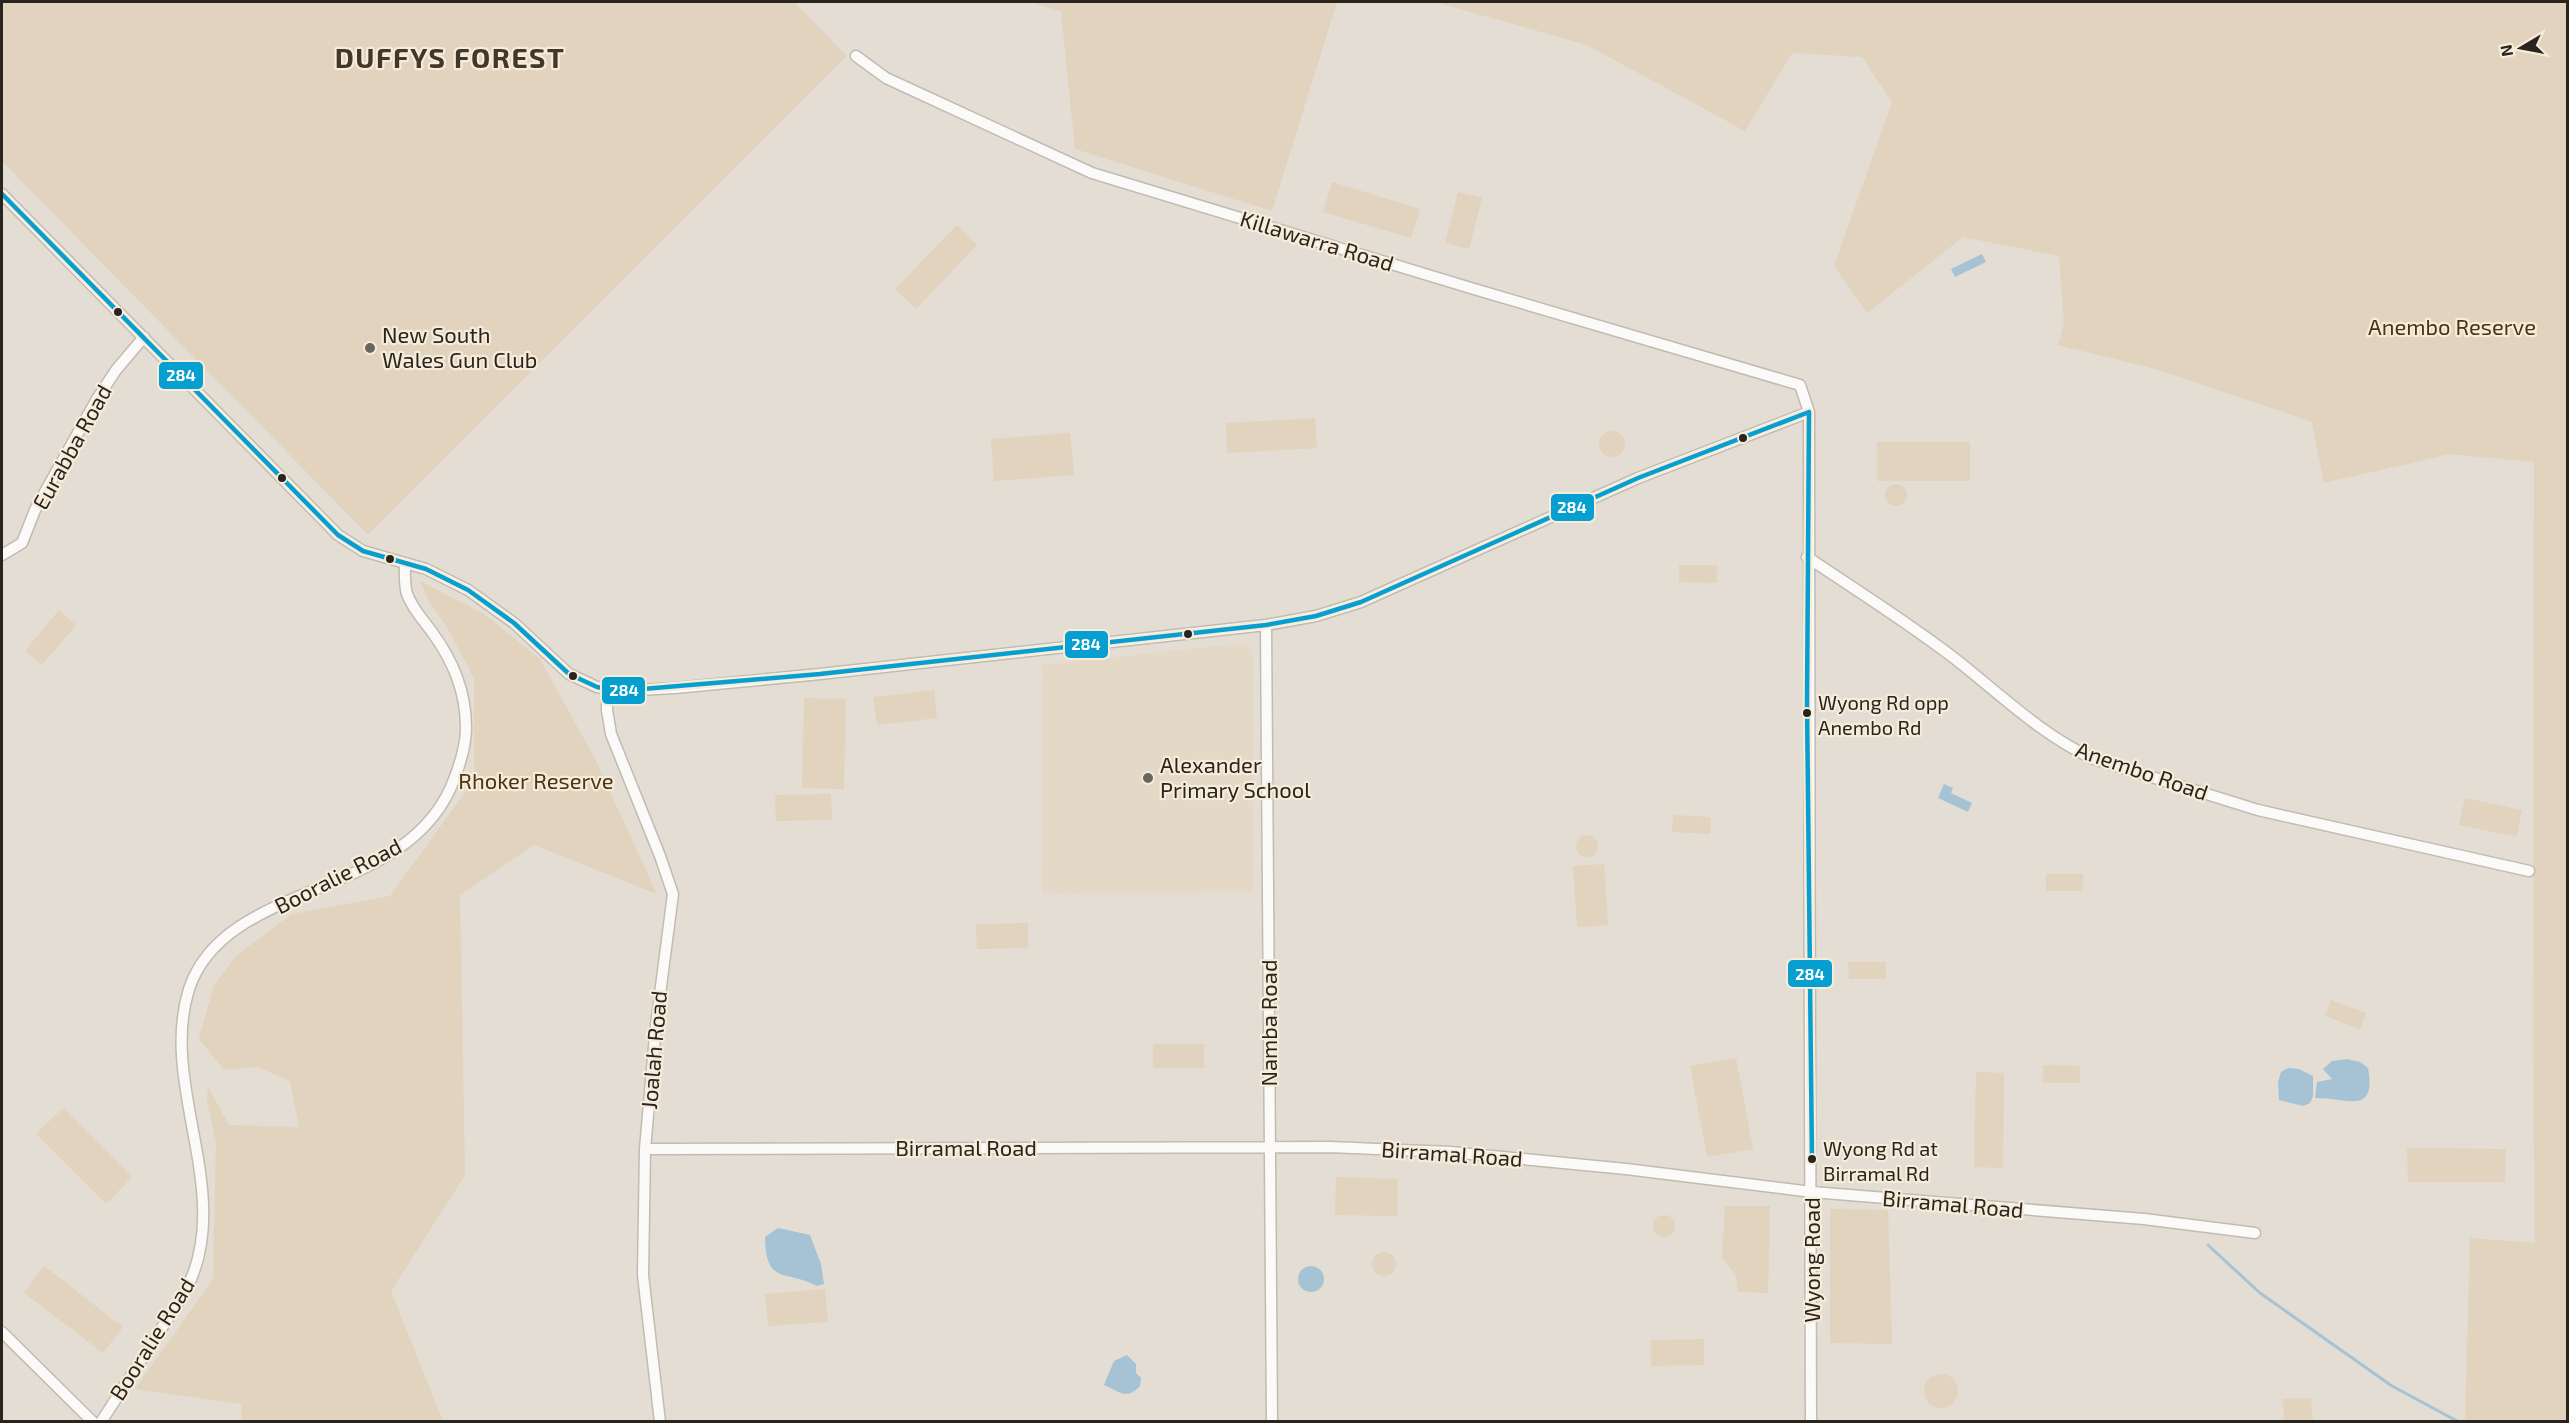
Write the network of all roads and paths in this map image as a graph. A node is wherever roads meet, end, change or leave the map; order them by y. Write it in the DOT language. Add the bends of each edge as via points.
graph roads {
  1 [pos="856,56"];
  2 [pos="2,194"];
  3 [pos="144,337"];
  4 [pos="1795,382"];
  5 [pos="1809,412"];
  6 [pos="2,555"];
  7 [pos="1807,557"];
  8 [pos="405,563"];
  9 [pos="1266,625"];
  10 [pos="608,690"];
  11 [pos="2529,871"];
  12 [pos="1269,1148"];
  13 [pos="645,1149"];
  14 [pos="1812,1192"];
  15 [pos="2255,1233"];
  16 [pos="2,1332"];
  17 [pos="93,1422"];
  18 [pos="101,1422"];
  19 [pos="660,1422"];
  20 [pos="1272,1422"];
  21 [pos="1811,1422"];
  1 -- 4 [label="street, Killawarra Road" via="886,78 1092,173"];
  2 -- 3 [label="street"];
  3 -- 6 [label="street, Eurabba Road" via="97,399 22,543"];
  3 -- 8 [label="street" via="338,535 363,551"];
  4 -- 5 [label="street, Wyong Road" via="1804,392"];
  5 -- 7 [label="street, Wyong Road"];
  5 -- 9 [label="street" via="1638,478 1361,602 1316,616"];
  7 -- 11 [label="street, Anembo Road" via="1914,629 2073,750 2258,810"];
  7 -- 14 [label="street, Wyong Road"];
  8 -- 10 [label="street" via="440,575 481,598 569,674"];
  8 -- 18 [label="street, Booralie Road" via="408,595 449,658 462,692 466,728 460,764 449,794 437,812 407,843 380,860 241,925 226,936 199,969 189,989 182,1023 183,1061 203,1201 200,1251 185,1292"];
  9 -- 10 [label="street" via="697,686"];
  9 -- 12 [label="street, Namba Road"];
  10 -- 13 [label="street, Joalah Road" via="611,734 673,894"];
  12 -- 13 [label="street, Birramal Road"];
  12 -- 14 [label="street, Birramal Road" via="1450,1152"];
  12 -- 20 [label="street, Namba Road"];
  13 -- 19 [label="street, Joalah Road" via="643,1275"];
  14 -- 15 [label="street, Birramal Road" via="2144,1219"];
  14 -- 21 [label="street, Wyong Road"];
  16 -- 17 [label="street"];
}
